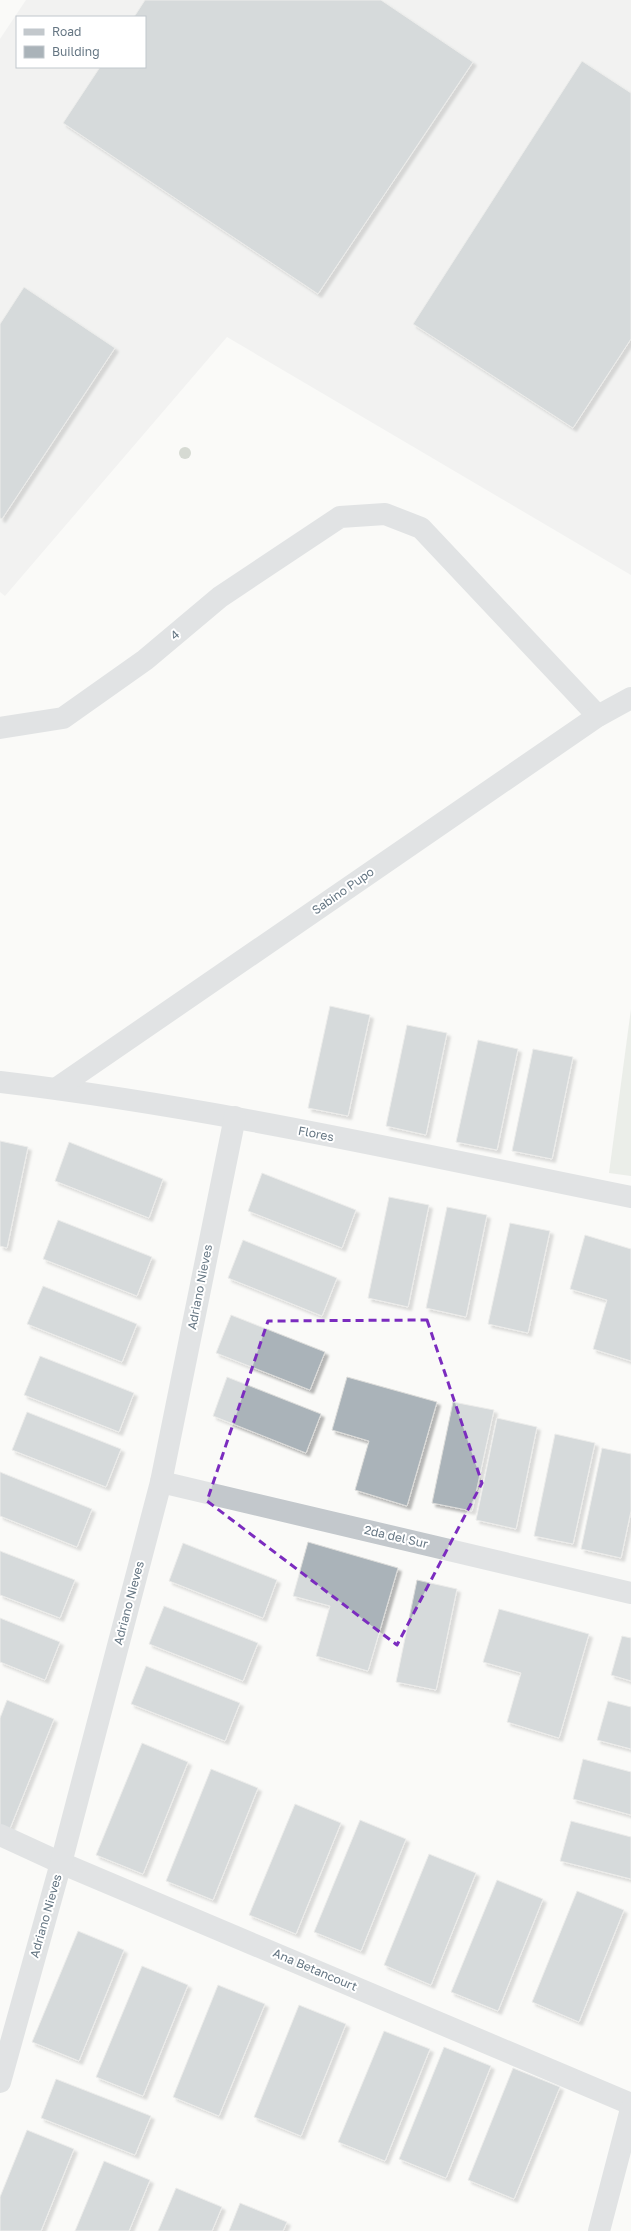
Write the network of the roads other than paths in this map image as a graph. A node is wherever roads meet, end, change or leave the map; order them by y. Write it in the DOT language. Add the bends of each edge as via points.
graph roads {
  1 [pos="631,698"];
  2 [pos="598,716"];
  3 [pos="0,728"];
  4 [pos="0,1082"];
  5 [pos="57,1088"];
  6 [pos="234,1117"];
  7 [pos="631,1197"];
  8 [pos="161,1482"];
  9 [pos="631,1593"];
  10 [pos="0,1835"];
  11 [pos="61,1863"];
  12 [pos="0,2082"];
  13 [pos="631,2104"];
  14 [pos="631,2109"];
  15 [pos="599,2231"];
  1 -- 2 [label="street, Sabino Pupo"];
  2 -- 3 [label="street, 4" via="422,528 385,514 340,517 220,597 145,660 63,718"];
  2 -- 5 [label="street, Sabino Pupo"];
  4 -- 5 [label="street, Flores"];
  5 -- 6 [label="street, Flores"];
  6 -- 7 [label="street, Flores"];
  6 -- 8 [label="street, Adriano Nieves"];
  8 -- 9 [label="street, 2da del Sur"];
  8 -- 11 [label="street, Adriano Nieves"];
  10 -- 11 [label="street, Ana Betancourt"];
  11 -- 12 [label="street, Adriano Nieves"];
  11 -- 13 [label="street, Ana Betancourt"];
  14 -- 15 [label="street"];
}
